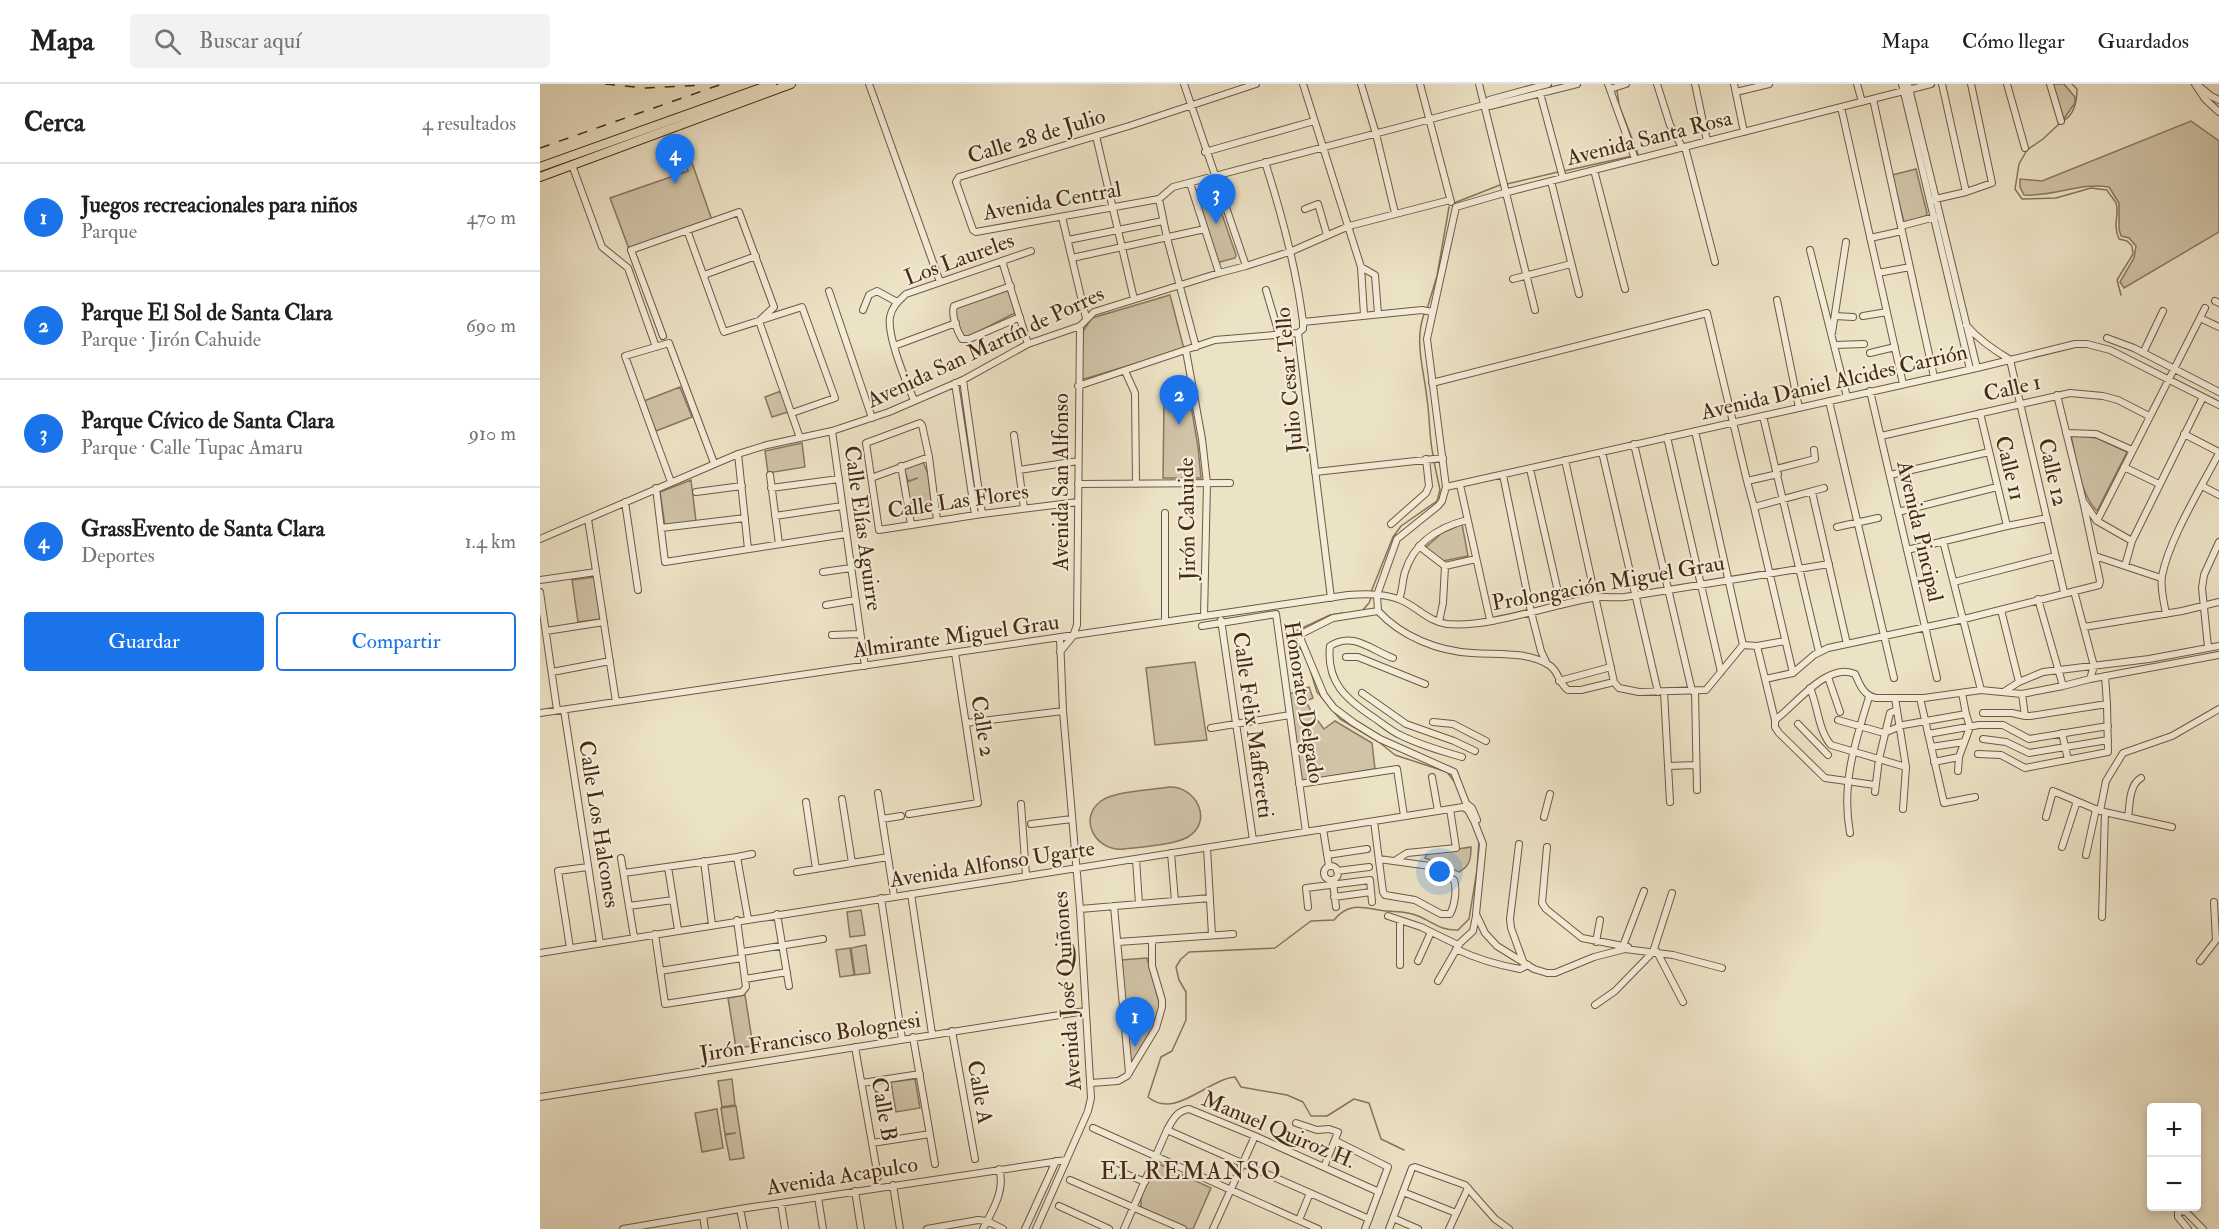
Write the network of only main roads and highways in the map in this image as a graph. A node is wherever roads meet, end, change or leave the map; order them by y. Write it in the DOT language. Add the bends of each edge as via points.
graph roads {
  1 [pos="772,84"];
  2 [pos="791,84"];
  3 [pos="540,167"];
  4 [pos="540,177"];
  1 -- 3 [label="main road"];
  2 -- 4 [label="highway"];
}
